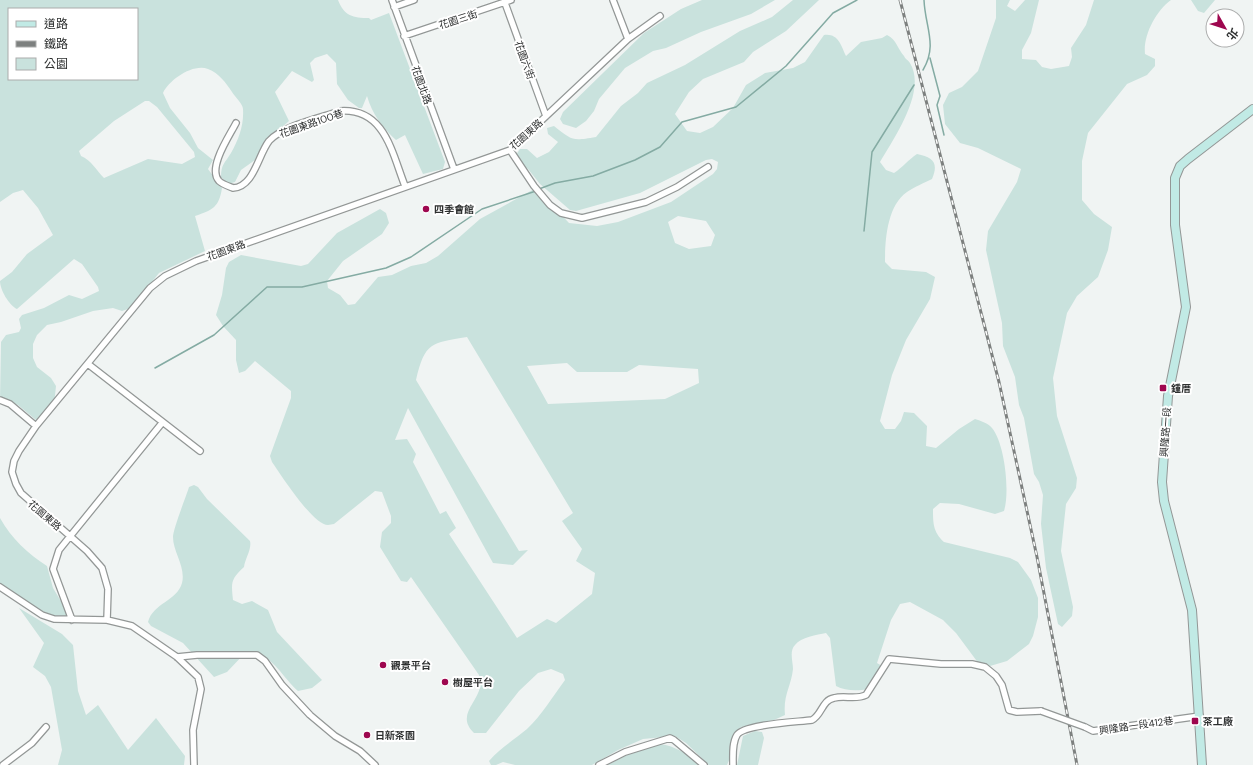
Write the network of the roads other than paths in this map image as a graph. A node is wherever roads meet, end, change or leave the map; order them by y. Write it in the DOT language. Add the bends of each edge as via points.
graph roads {
  1 [pos="392,0"];
  2 [pos="414,0"];
  3 [pos="511,0"];
  4 [pos="613,0"];
  5 [pos="505,3"];
  6 [pos="394,7"];
  7 [pos="660,16"];
  8 [pos="404,36"];
  9 [pos="628,39"];
  10 [pos="1253,109"];
  11 [pos="546,116"];
  12 [pos="236,123"];
  13 [pos="510,150"];
  14 [pos="708,168"];
  15 [pos="454,169"];
  16 [pos="405,186"];
  17 [pos="88,364"];
  18 [pos="0,400"];
  19 [pos="162,423"];
  20 [pos="36,426"];
  21 [pos="200,451"];
  22 [pos="70,536"];
  23 [pos="0,587"];
  24 [pos="72,620"];
  25 [pos="108,620"];
  26 [pos="177,657"];
  27 [pos="1200,716"];
  28 [pos="46,727"];
  29 [pos="3,765"];
  30 [pos="194,765"];
  31 [pos="375,765"];
  32 [pos="599,765"];
  33 [pos="704,765"];
  34 [pos="733,765"];
  35 [pos="1202,765"];
  1 -- 6 [label="street, 花園北路"];
  2 -- 6 [label="street"];
  3 -- 5 [label="street, 花園三街"];
  4 -- 9 [label="street"];
  5 -- 8 [label="street, 花園三街"];
  5 -- 11 [label="street, 花園六街"];
  6 -- 8 [label="street, 花園北路"];
  7 -- 9 [label="street, 花園東路"];
  8 -- 15 [label="street, 花園北路"];
  9 -- 11 [label="street, 花園東路"];
  10 -- 27 [label="street, 興隆路一段" via="1180,166 1175,178 1175,225 1186,307 1168,396 1162,482 1164,501 1192,610"];
  11 -- 13 [label="street, 花園東路"];
  12 -- 16 [label="street, 花園東路100巷" via="215,171 220,182 233,188 243,184 268,142 278,133 349,110 368,116 383,130"];
  13 -- 14 [label="street" via="550,205 561,213 582,218 646,202 677,188"];
  13 -- 15 [label="street, 花園東路"];
  15 -- 16 [label="street, 花園東路"];
  16 -- 17 [label="street, 花園東路" via="180,267 150,288"];
  17 -- 19 [label="street"];
  17 -- 20 [label="street, 花園東路"];
  18 -- 20 [label="street" via="10,404"];
  19 -- 21 [label="street"];
  19 -- 22 [label="street"];
  20 -- 22 [label="street, 花園東路" via="14,461 12,472 16,484 30,502"];
  22 -- 24 [label="street" via="59,550 53,569"];
  22 -- 25 [label="street, 花園東路" via="102,568 108,590"];
  23 -- 24 [label="street" via="42,615"];
  24 -- 25 [label="street"];
  25 -- 26 [label="street" via="132,626"];
  26 -- 30 [label="street" via="198,677 201,689 193,730"];
  26 -- 31 [label="street" via="257,654 310,715"];
  27 -- 34 [label="street, 興隆路一段412巷, bridge" via="1093,731 1041,711 1009,710 1002,685 996,676 979,665 889,659 866,696 833,698 825,702 817,717 812,720 773,724 738,733 734,741"];
  27 -- 35 [label="street, 興隆路一段"];
  28 -- 29 [label="street" via="32,743"];
  32 -- 33 [label="street" via="625,752 670,738"];
}
